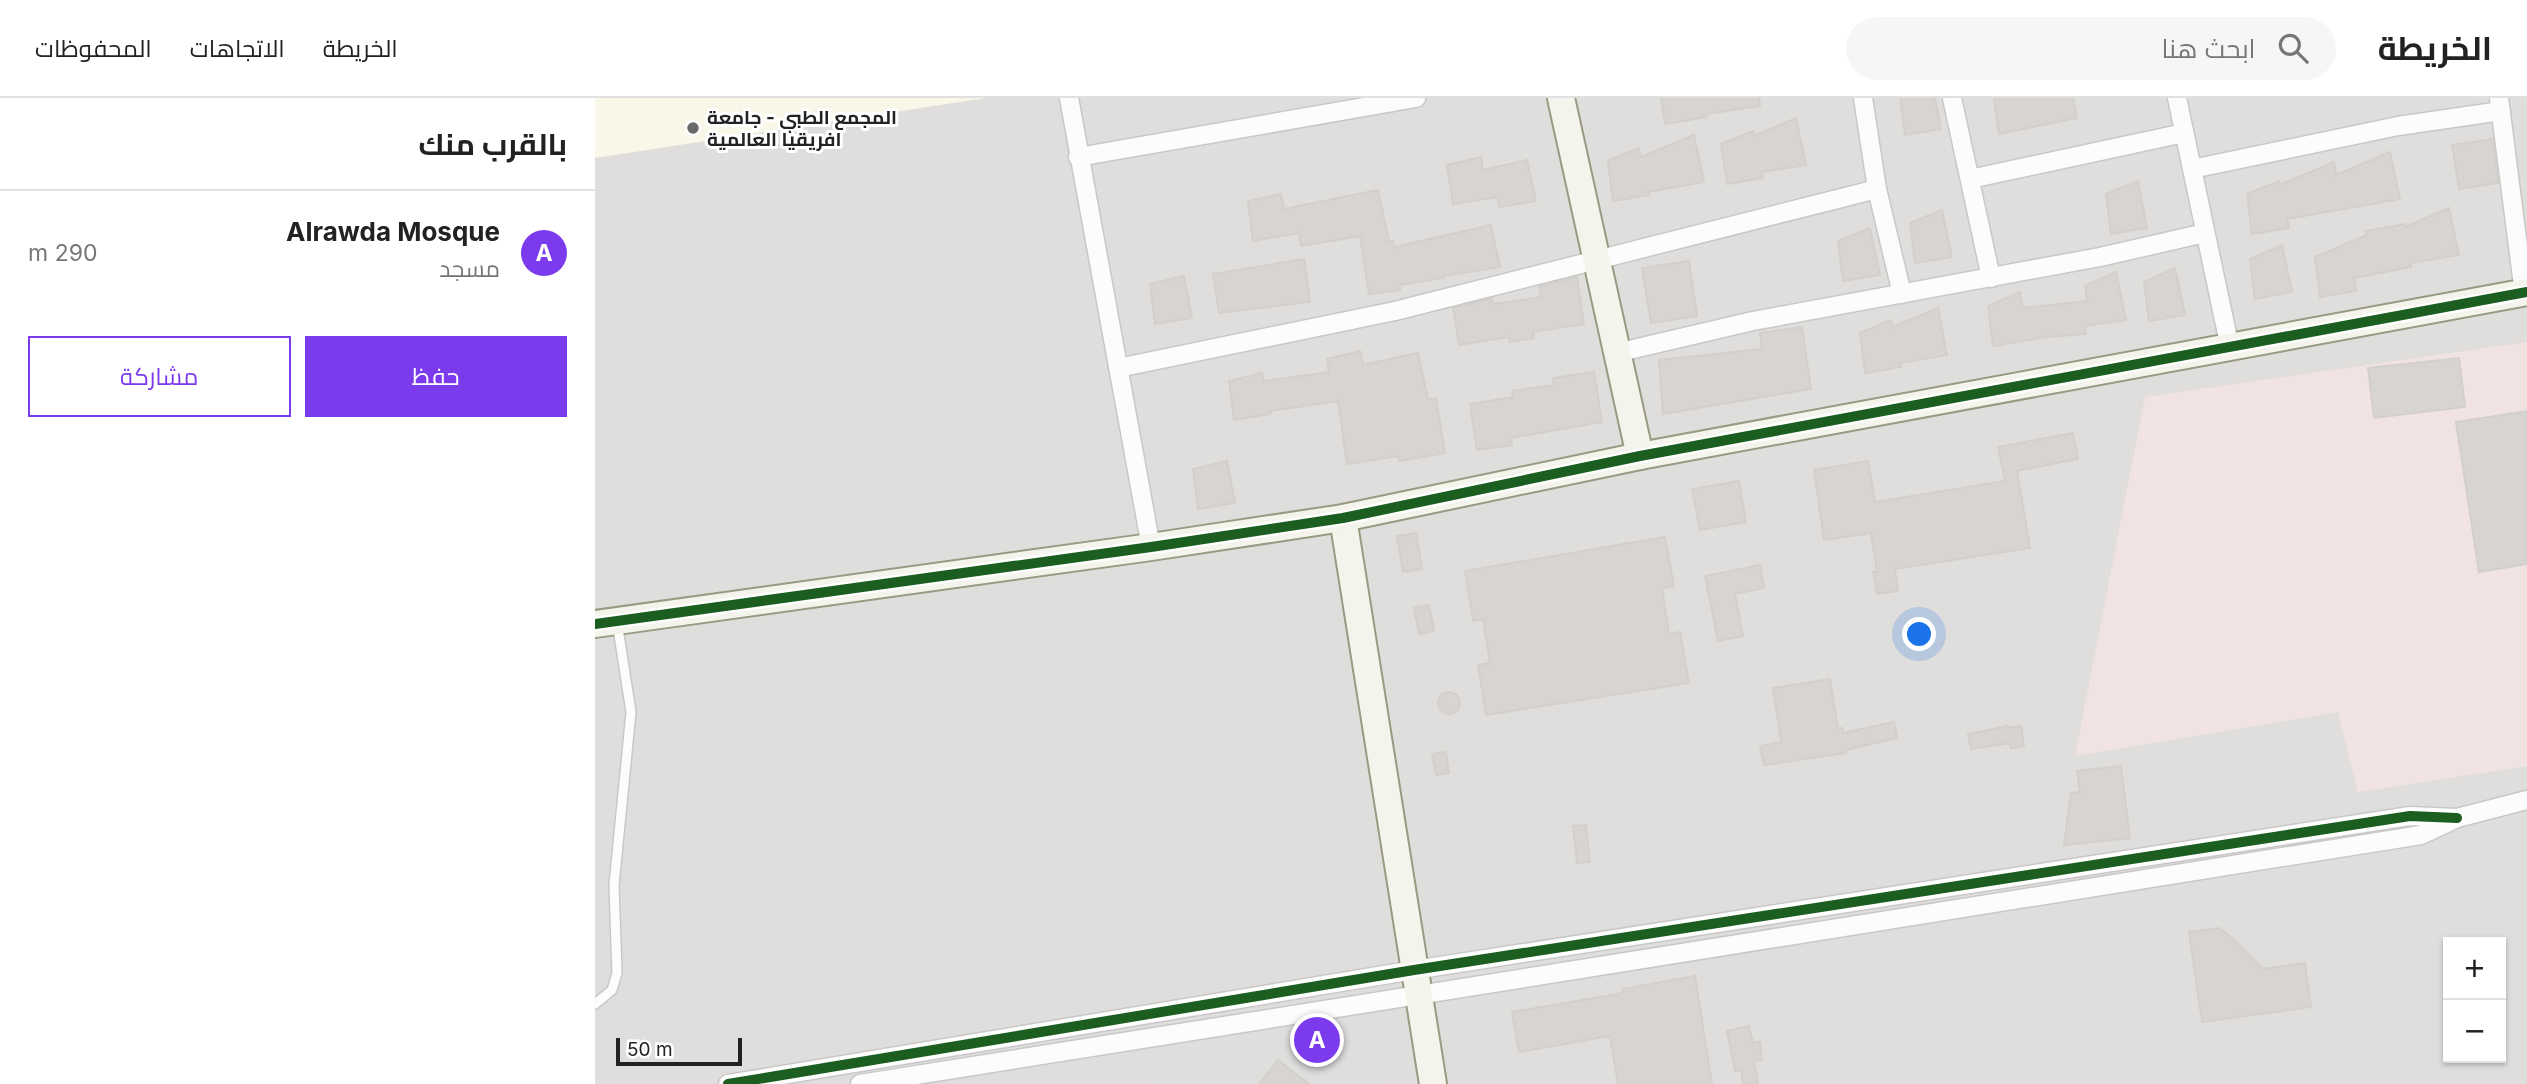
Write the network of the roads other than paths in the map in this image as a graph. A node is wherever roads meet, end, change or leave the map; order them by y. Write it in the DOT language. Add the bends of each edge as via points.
graph roads {
  1 [pos="1069,98"];
  2 [pos="1416,98"];
  3 [pos="1561,98"];
  4 [pos="1863,98"];
  5 [pos="1952,98"];
  6 [pos="2177,98"];
  7 [pos="2500,105"];
  8 [pos="2184,133"];
  9 [pos="1078,157"];
  10 [pos="2192,169"];
  11 [pos="1970,178"];
  12 [pos="1877,188"];
  13 [pos="2206,233"];
  14 [pos="1595,259"];
  15 [pos="1991,278"];
  16 [pos="2526,293"];
  17 [pos="1902,294"];
  18 [pos="2230,348"];
  19 [pos="1616,353"];
  20 [pos="1118,368"];
  21 [pos="1640,456"];
  22 [pos="1343,518"];
  23 [pos="1151,547"];
  24 [pos="606,622"];
  25 [pos="2527,800"];
  26 [pos="2458,818"];
  27 [pos="1416,982"];
  28 [pos="595,1004"];
  29 [pos="728,1084"];
  30 [pos="860,1084"];
  31 [pos="1433,1084"];
  1 -- 9 [label="street"];
  2 -- 9 [label="street"];
  3 -- 14 [label="street"];
  4 -- 12 [label="street"];
  5 -- 11 [label="street"];
  6 -- 8 [label="street"];
  7 -- 10 [label="street"];
  7 -- 16 [label="street"];
  8 -- 10 [label="street"];
  8 -- 11 [label="street"];
  9 -- 20 [label="street"];
  10 -- 13 [label="street"];
  11 -- 15 [label="street"];
  12 -- 14 [label="street"];
  12 -- 17 [label="street"];
  13 -- 15 [label="street"];
  13 -- 18 [label="street"];
  14 -- 19 [label="street"];
  14 -- 20 [label="street" via="1395,311"];
  15 -- 17 [label="street"];
  16 -- 18 [label="street"];
  17 -- 19 [label="street" via="1753,321"];
  18 -- 21 [label="street"];
  19 -- 21 [label="street"];
  20 -- 23 [label="street"];
  21 -- 22 [label="street"];
  22 -- 23 [label="street"];
  22 -- 27 [label="street"];
  23 -- 24 [label="street"];
  24 -- 28 [label="lane" via="631,712 614,885 617,973 612,990"];
  25 -- 26 [label="street"];
  26 -- 27 [label="street" via="2410,816"];
  26 -- 27 [label="street" via="2421,835"];
  27 -- 29 [label="street"];
  27 -- 30 [label="street"];
  27 -- 31 [label="street"];
}
